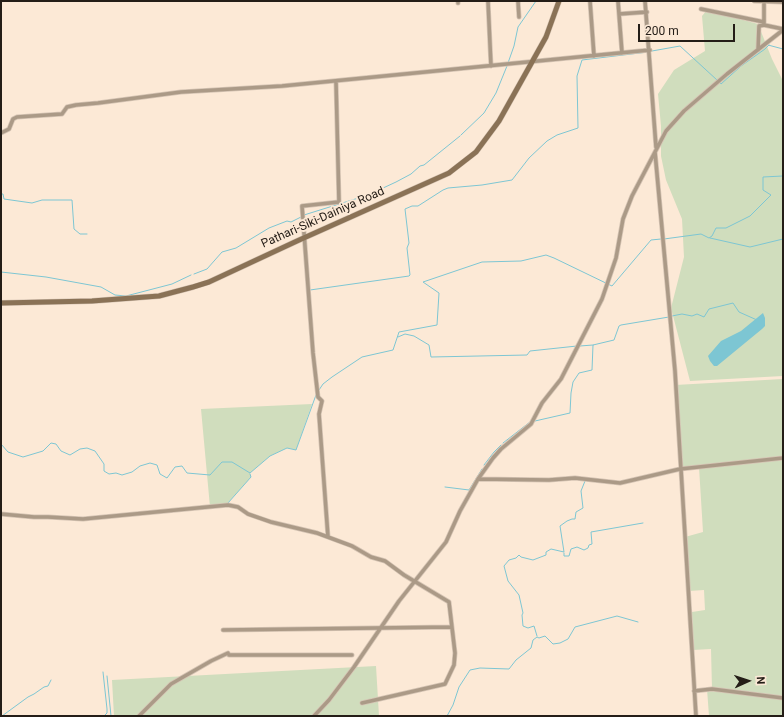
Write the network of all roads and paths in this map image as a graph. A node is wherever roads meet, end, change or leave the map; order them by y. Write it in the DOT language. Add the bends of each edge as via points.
graph roads {
  1 [pos="488,1"];
  2 [pos="518,1"];
  3 [pos="559,1"];
  4 [pos="590,1"];
  5 [pos="618,1"];
  6 [pos="645,1"];
  7 [pos="754,1"];
  8 [pos="764,1"];
  9 [pos="783,2"];
  10 [pos="701,9"];
  11 [pos="646,12"];
  12 [pos="619,14"];
  13 [pos="519,17"];
  14 [pos="764,24"];
  15 [pos="783,30"];
  16 [pos="650,50"];
  17 [pos="758,50"];
  18 [pos="622,53"];
  19 [pos="594,56"];
  20 [pos="532,62"];
  21 [pos="491,66"];
  22 [pos="336,82"];
  23 [pos="1,133"];
  24 [pos="656,149"];
  25 [pos="305,238"];
  26 [pos="1,303"];
  27 [pos="783,458"];
  28 [pos="680,469"];
  29 [pos="478,479"];
  30 [pos="1,514"];
  31 [pos="328,537"];
  32 [pos="414,581"];
  33 [pos="452,627"];
  34 [pos="380,628"];
  35 [pos="223,630"];
  36 [pos="352,655"];
  37 [pos="694,691"];
  38 [pos="783,698"];
  39 [pos="362,702"];
  40 [pos="139,716"];
  41 [pos="314,716"];
  42 [pos="696,716"];
  1 -- 21 [label="street"];
  2 -- 13 [label="street"];
  3 -- 20 [label="main road, Pathari-Siki-Dainiya Road" via="546,37"];
  4 -- 19 [label="street"];
  5 -- 12 [label="street"];
  6 -- 11 [label="street"];
  7 -- 8 [label="street"];
  8 -- 9 [label="street"];
  8 -- 14 [label="street"];
  10 -- 14 [label="street"];
  11 -- 12 [label="street"];
  11 -- 16 [label="street"];
  12 -- 18 [label="street"];
  14 -- 15 [label="street"];
  14 -- 17 [label="street" via="758,27"];
  15 -- 17 [label="street"];
  16 -- 18 [label="street"];
  16 -- 24 [label="street"];
  17 -- 24 [label="street" via="684,111 666,132"];
  18 -- 19 [label="street"];
  19 -- 20 [label="street"];
  20 -- 21 [label="street"];
  20 -- 25 [label="main road, Pathari-Siki-Dainiya Road" via="494,129 476,152 462,163 449,173"];
  21 -- 22 [label="street"];
  22 -- 23 [label="street" via="181,92 76,105 67,107 62,114 17,117 13,119 9,129"];
  22 -- 25 [label="street" via="339,202 302,206"];
  24 -- 28 [label="street" via="675,371"];
  24 -- 29 [label="street" via="623,219 616,258 602,299 568,366 542,403 531,424 501,449"];
  25 -- 26 [label="main road, Pathari-Siki-Dainiya Road" via="209,282 159,296 92,301"];
  25 -- 31 [label="street" via="314,365 318,397 322,401 320,414"];
  27 -- 28 [label="street"];
  28 -- 29 [label="street" via="620,483 575,478"];
  28 -- 37 [label="street"];
  29 -- 32 [label="street" via="446,542"];
  30 -- 31 [label="street" via="83,519 228,505 271,522"];
  31 -- 32 [label="street" via="385,561"];
  32 -- 33 [label="street" via="449,602"];
  32 -- 34 [label="street"];
  33 -- 34 [label="street"];
  33 -- 39 [label="street" via="454,664 444,684"];
  34 -- 35 [label="street"];
  34 -- 41 [label="street" via="350,673"];
  36 -- 40 [label="street" via="229,654 170,684"];
  37 -- 38 [label="street" via="707,689"];
  37 -- 42 [label="street"];
}
